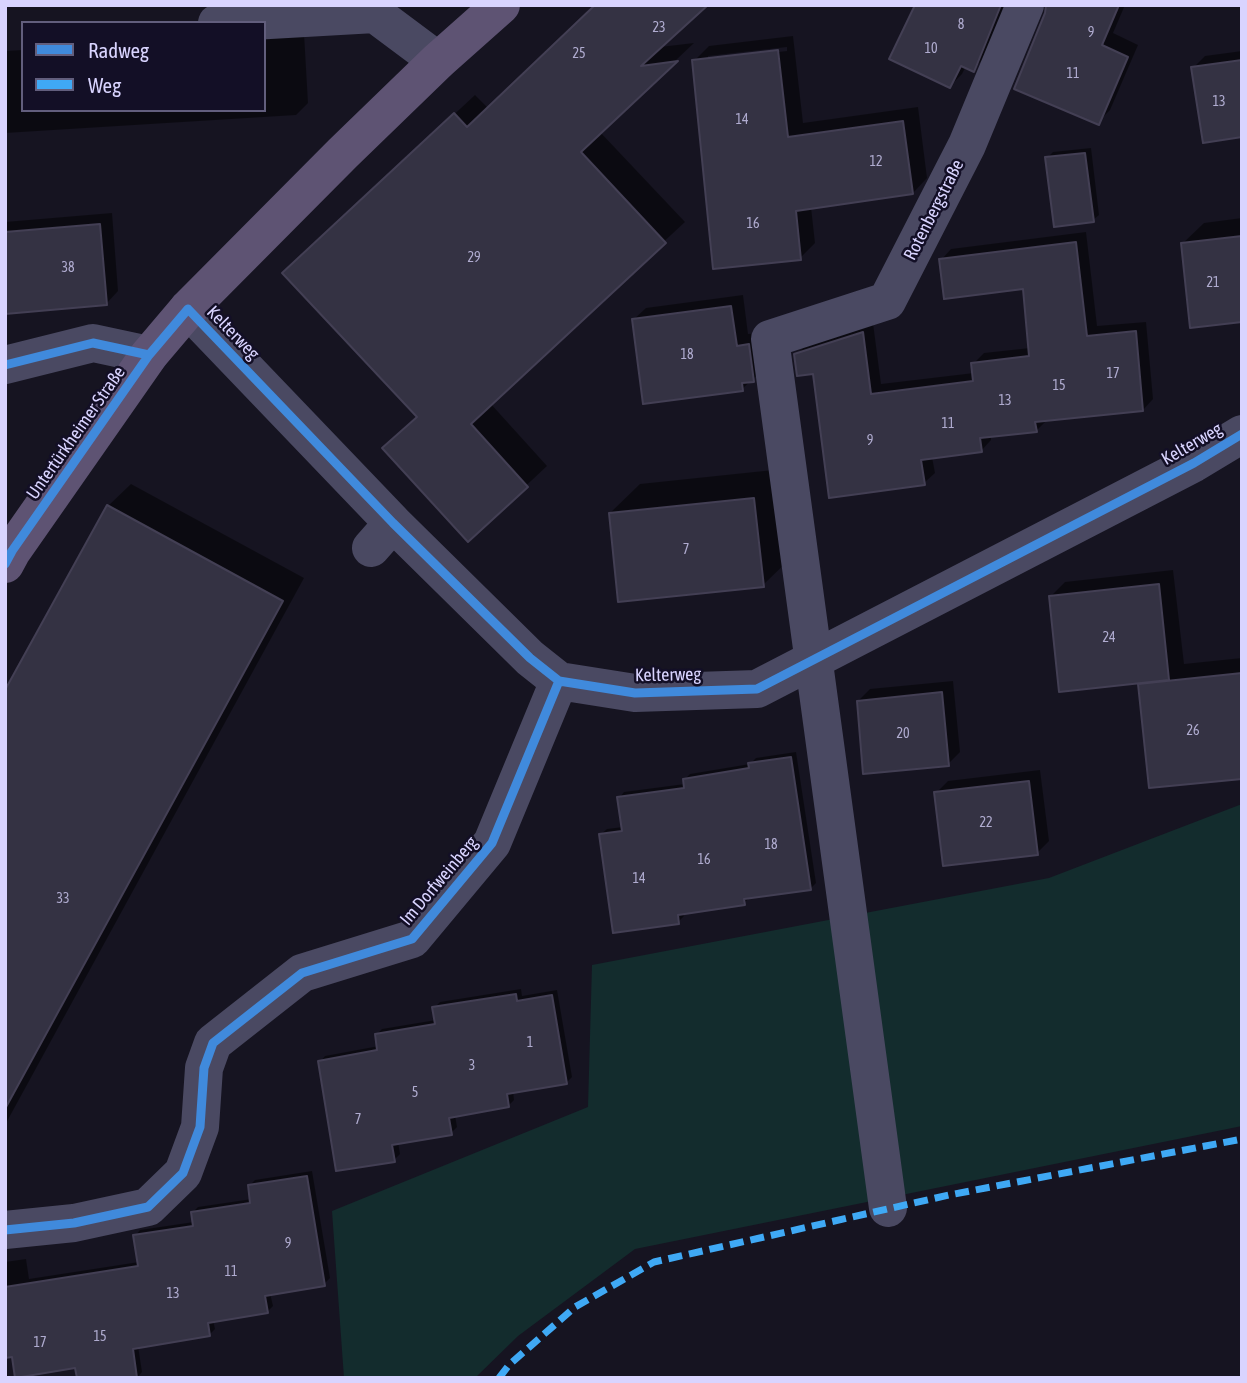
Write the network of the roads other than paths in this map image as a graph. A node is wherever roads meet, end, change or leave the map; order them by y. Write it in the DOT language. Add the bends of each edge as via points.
graph roads {
  1 [pos="501,5"];
  2 [pos="1025,5"];
  3 [pos="252,21"];
  4 [pos="438,61"];
  5 [pos="188,309"];
  6 [pos="149,355"];
  7 [pos="5,365"];
  8 [pos="1242,434"];
  9 [pos="5,564"];
  10 [pos="814,660"];
  11 [pos="559,681"];
  12 [pos="888,1208"];
  13 [pos="5,1230"];
  1 -- 4 [label="main road, Untertürkheimer Straße"];
  2 -- 10 [label="street, Rotenbergstraße" via="967,145 887,301 770,339"];
  3 -- 4 [label="street" via="375,14"];
  4 -- 5 [label="main road, Untertürkheimer Straße"];
  5 -- 6 [label="main road, Untertürkheimer Straße"];
  5 -- 11 [label="street, Kelterweg" via="382,536"];
  6 -- 7 [label="street, Untertürkheimer Straße" via="93,343"];
  6 -- 9 [label="main road, Untertürkheimer Straße"];
  8 -- 10 [label="street, Kelterweg"];
  10 -- 11 [label="street, Kelterweg" via="757,689 635,693"];
  10 -- 12 [label="street"];
  11 -- 13 [label="street, Im Dorfweinberg" via="492,843 412,939 302,973 213,1043 204,1068 200,1127 183,1173 148,1207 74,1223"];
}
